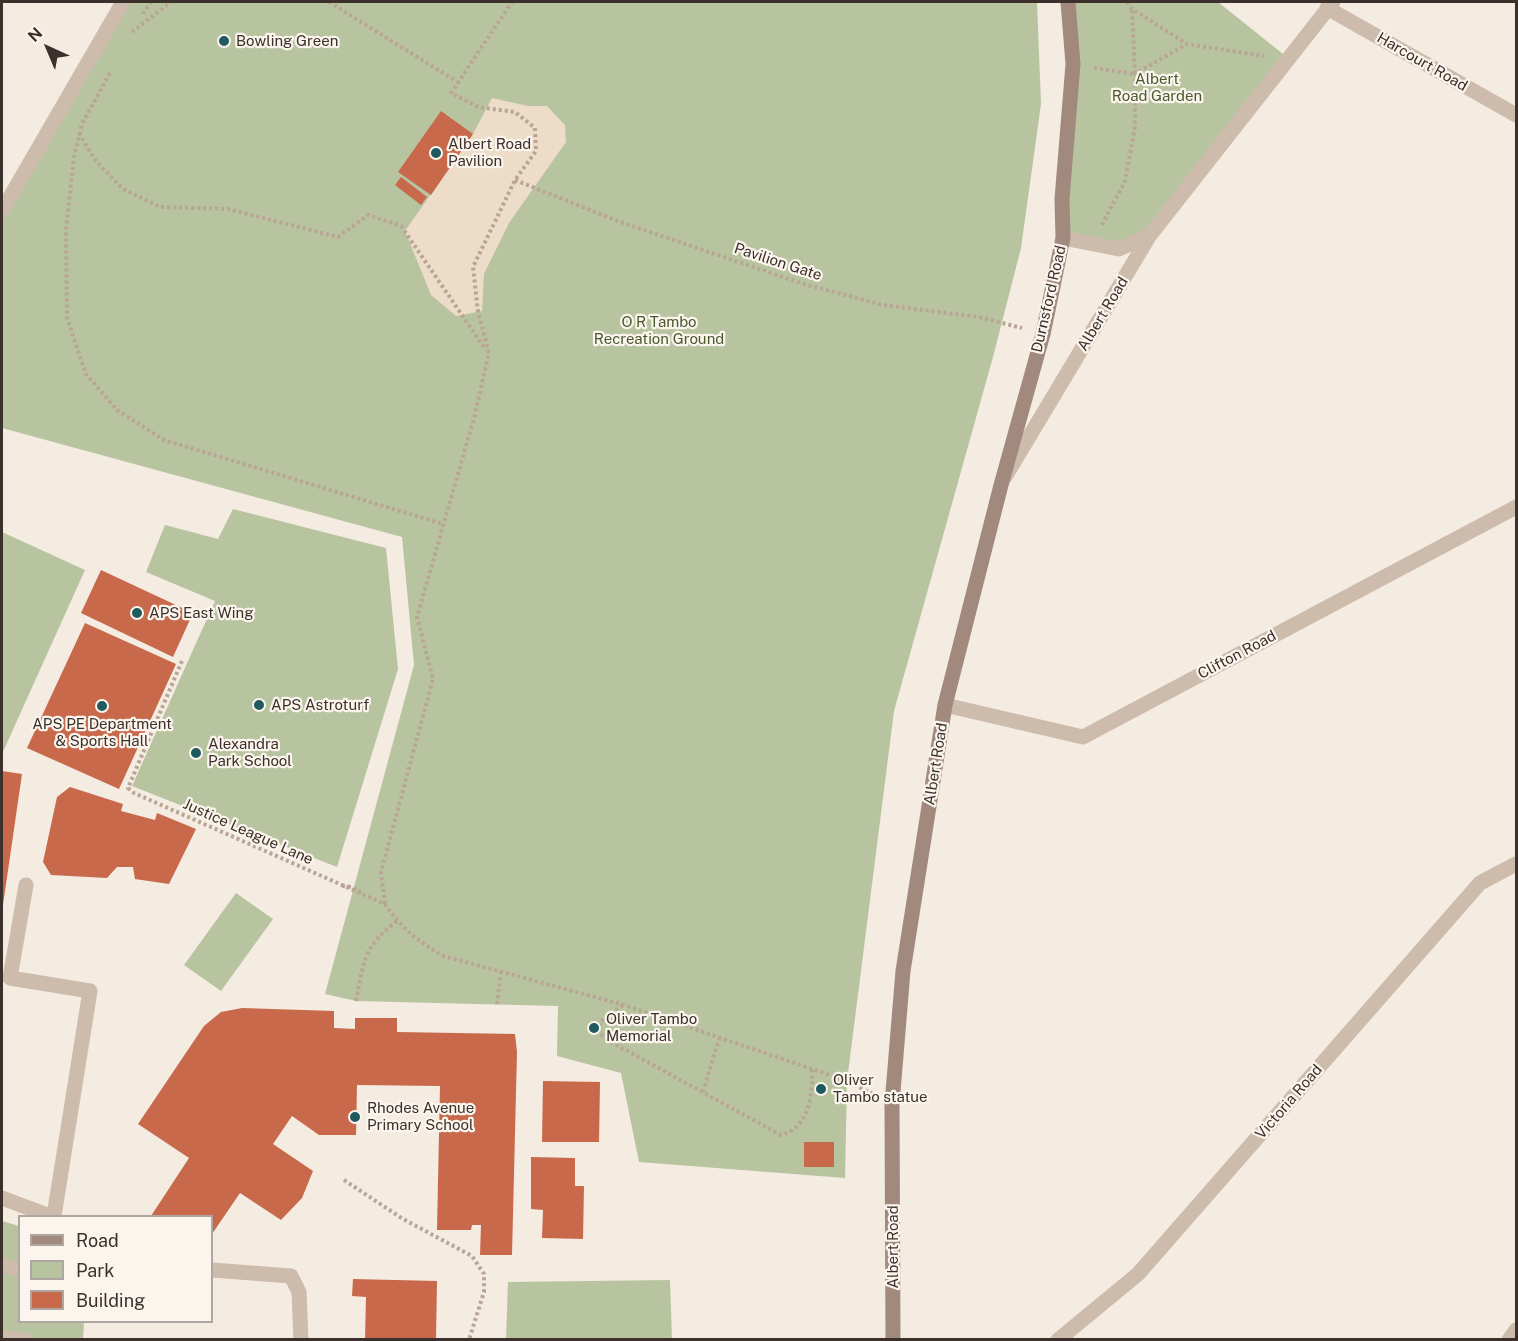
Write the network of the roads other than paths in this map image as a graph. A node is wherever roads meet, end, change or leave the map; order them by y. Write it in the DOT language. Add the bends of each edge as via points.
graph roads {
  1 [pos="123,2"];
  2 [pos="1068,2"];
  3 [pos="1330,5"];
  4 [pos="1516,115"];
  5 [pos="2,211"];
  6 [pos="1150,234"];
  7 [pos="1063,238"];
  8 [pos="1000,485"];
  9 [pos="1516,507"];
  10 [pos="945,705"];
  11 [pos="1516,864"];
  12 [pos="27,885"];
  13 [pos="2,1198"];
  14 [pos="49,1215"];
  15 [pos="52,1215"];
  16 [pos="2,1266"];
  17 [pos="18,1269"];
  18 [pos="213,1270"];
  19 [pos="1516,1330"];
  20 [pos="2,1338"];
  21 [pos="25,1340"];
  22 [pos="301,1340"];
  23 [pos="892,1340"];
  24 [pos="1058,1340"];
  25 [pos="1509,1340"];
  1 -- 5 [label="street"];
  2 -- 7 [label="main road, Durnsford Road" via="1073,64 1062,200"];
  3 -- 4 [label="street, Harcourt Road"];
  3 -- 6 [label="street, Albert Road"];
  6 -- 7 [label="street, Albert Road" via="1119,249"];
  6 -- 8 [label="street, Albert Road"];
  7 -- 8 [label="main road, Durnsford Road" via="1043,334"];
  8 -- 10 [label="main road, Albert Road"];
  9 -- 10 [label="street, Clifton Road" via="1083,737"];
  10 -- 23 [label="main road, Albert Road" via="903,971 892,1104"];
  11 -- 24 [label="street, Victoria Road" via="1480,883 1138,1274"];
  12 -- 15 [label="street" via="10,978 90,992"];
  13 -- 14 [label="street"];
  16 -- 17 [label="street"];
  18 -- 22 [label="street" via="291,1276 299,1292"];
  19 -- 25 [label="street"];
  20 -- 21 [label="street"];
}
